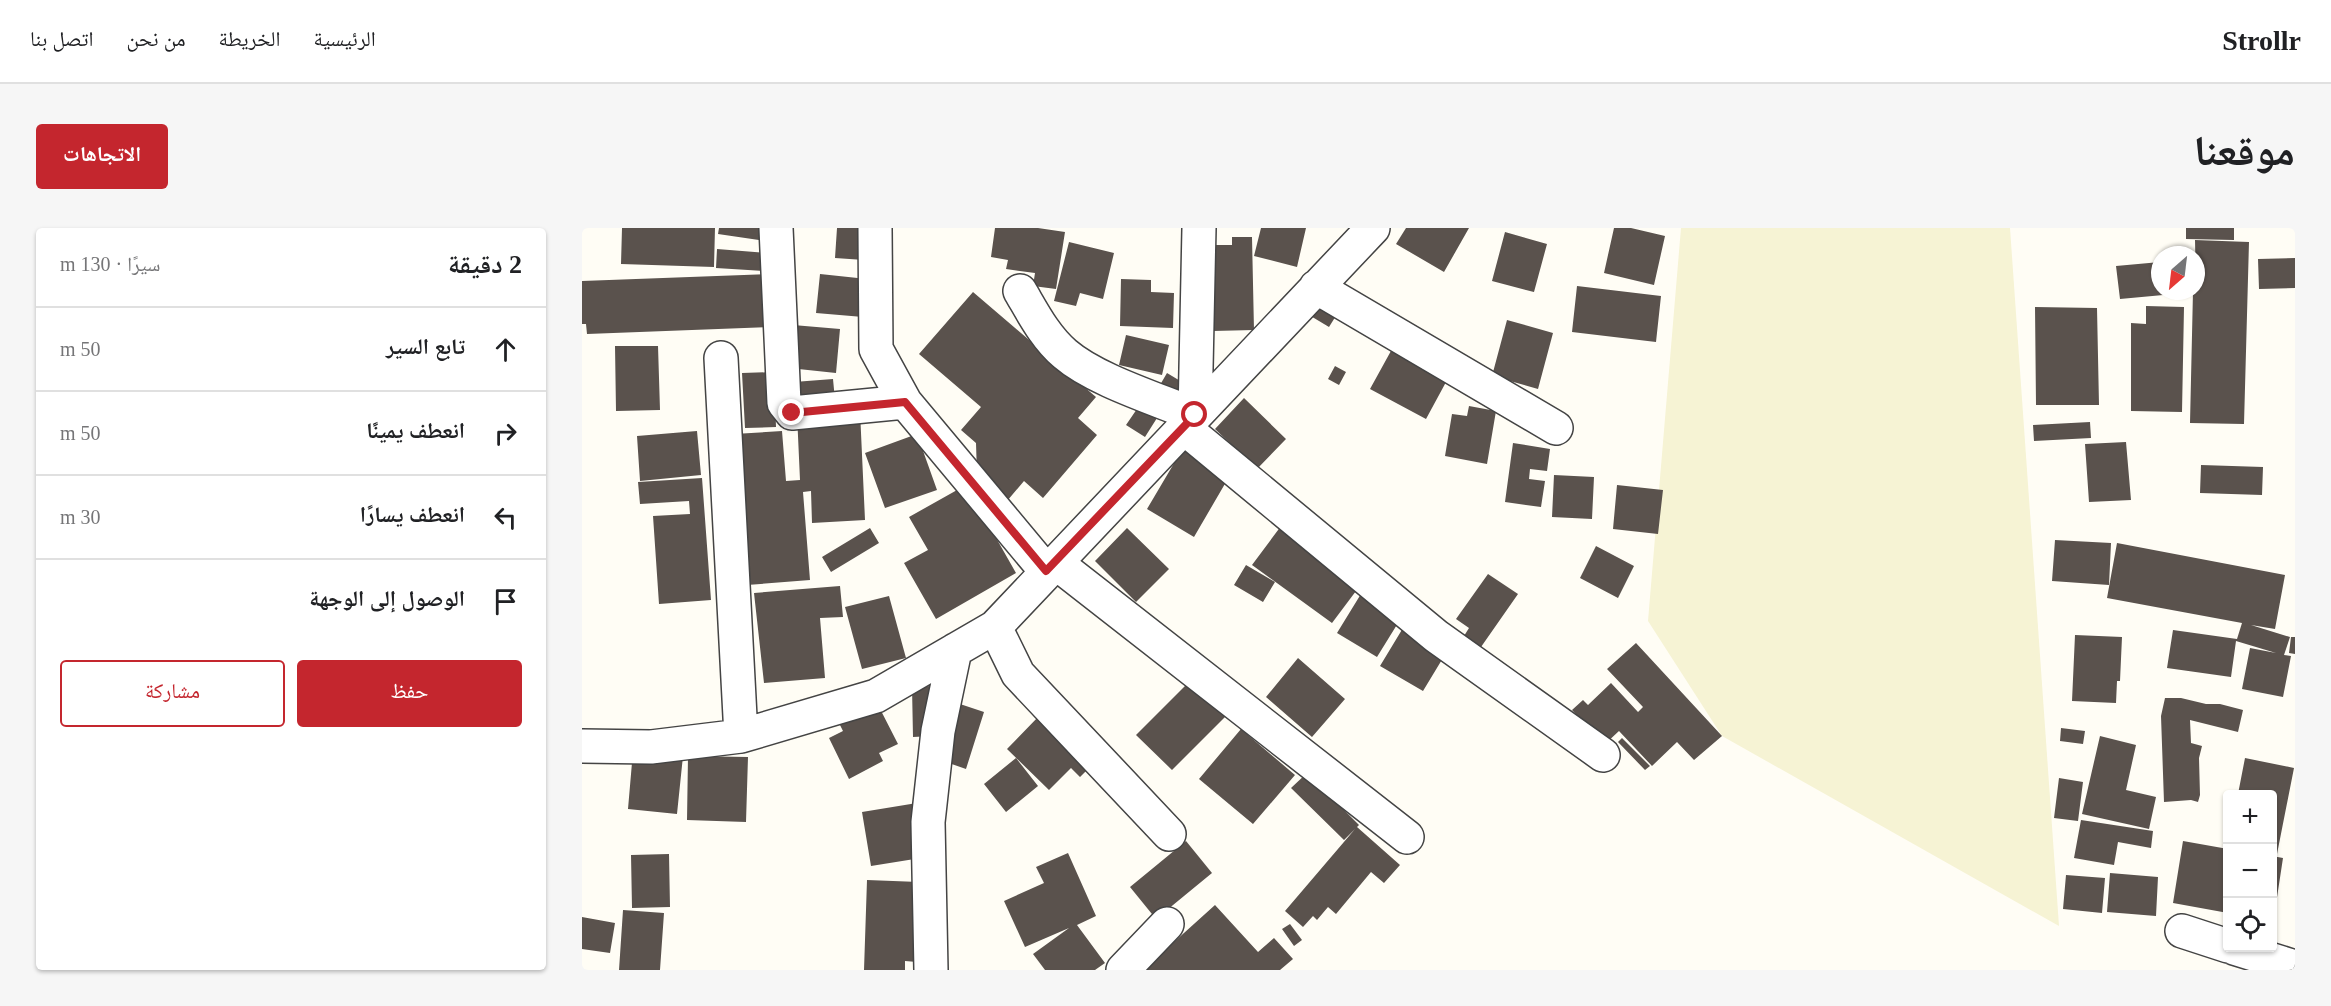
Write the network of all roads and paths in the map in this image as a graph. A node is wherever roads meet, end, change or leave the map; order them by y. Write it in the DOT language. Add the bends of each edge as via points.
graph roads {
  1 [pos="776,228"];
  2 [pos="875,228"];
  3 [pos="1199,228"];
  4 [pos="1372,228"];
  5 [pos="1316,287"];
  6 [pos="1020,291"];
  7 [pos="721,358"];
  8 [pos="905,402"];
  9 [pos="1189,421"];
  10 [pos="1556,428"];
  11 [pos="1051,567"];
  12 [pos="995,627"];
  13 [pos="955,650"];
  14 [pos="741,736"];
  15 [pos="582,746"];
  16 [pos="1603,754"];
  17 [pos="1168,834"];
  18 [pos="1407,837"];
  19 [pos="1167,924"];
  20 [pos="2182,931"];
  21 [pos="2223,944"];
  22 [pos="2247,952"];
  23 [pos="2295,967"];
  24 [pos="931,970"];
  25 [pos="1123,970"];
  1 -- 8 [label="street" via="784,403 792,413"];
  2 -- 8 [label="street" via="876,349"];
  3 -- 9 [label="street"];
  4 -- 5 [label="street"];
  5 -- 9 [label="street"];
  5 -- 10 [label="street"];
  6 -- 9 [label="street" via="1040,327 1065,354 1087,370"];
  7 -- 14 [label="street"];
  8 -- 11 [label="street"];
  9 -- 11 [label="street"];
  9 -- 16 [label="street" via="1436,636"];
  11 -- 12 [label="street"];
  11 -- 18 [label="street"];
  12 -- 13 [label="street"];
  12 -- 17 [label="street" via="1018,674"];
  13 -- 14 [label="street" via="876,696"];
  13 -- 24 [label="street" via="939,731 928,822"];
  14 -- 15 [label="street" via="651,747"];
  19 -- 25 [label="street"];
  20 -- 21 [label="street"];
  22 -- 23 [label="street"];
}
